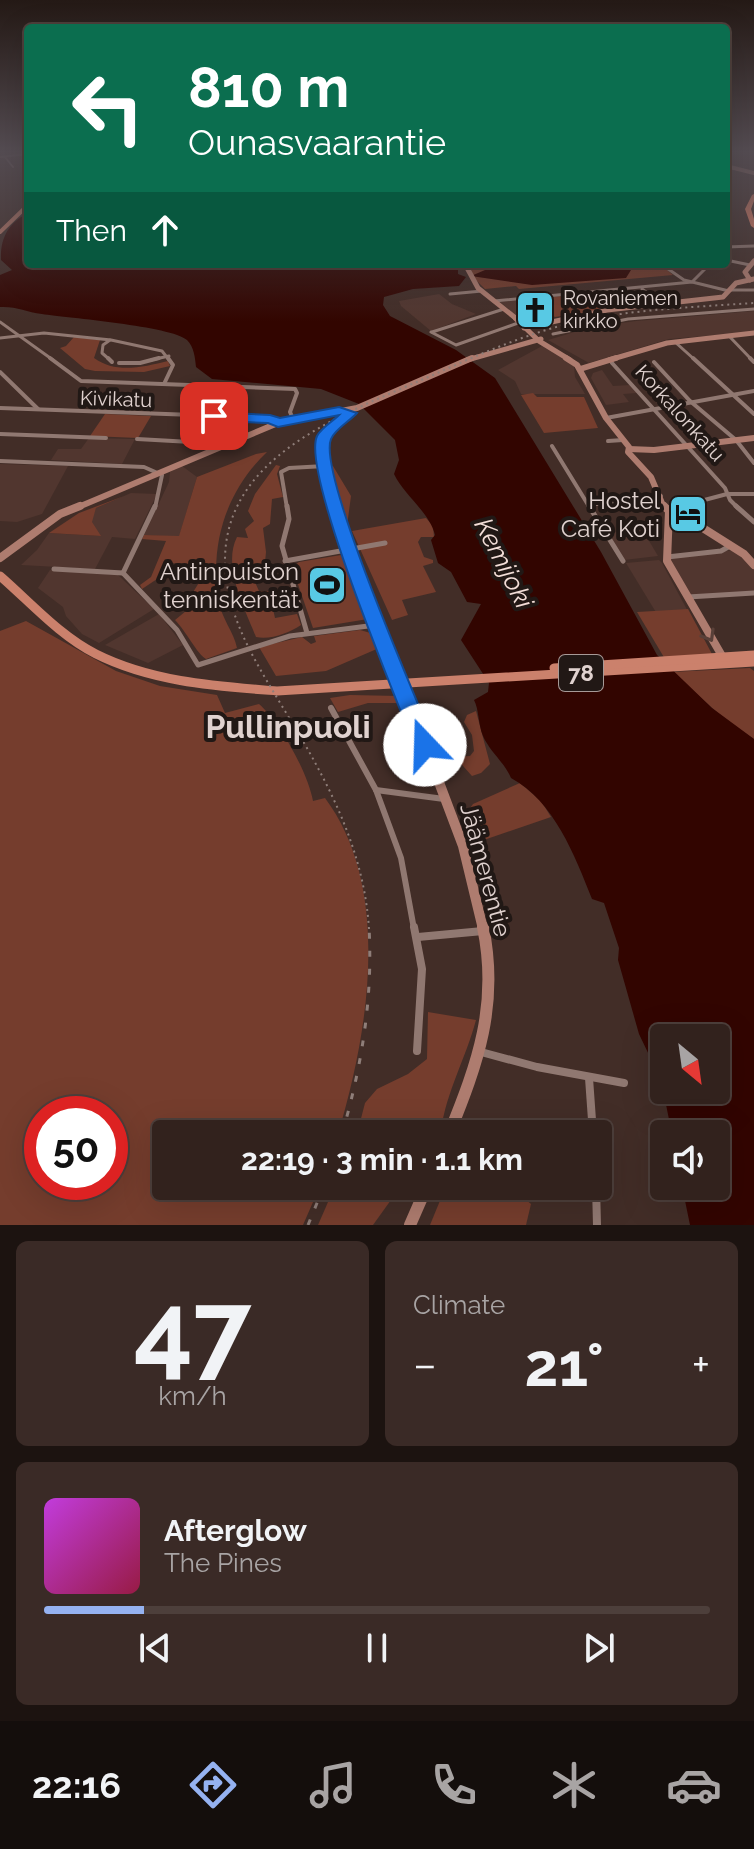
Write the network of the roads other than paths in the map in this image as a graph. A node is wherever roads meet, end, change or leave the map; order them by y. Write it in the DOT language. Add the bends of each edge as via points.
graph roads {
  1 [pos="24,209"];
  2 [pos="0,232"];
  3 [pos="754,246"];
  4 [pos="730,247"];
  5 [pos="730,260"];
  6 [pos="752,263"];
  7 [pos="466,268"];
  8 [pos="668,268"];
  9 [pos="706,268"];
  10 [pos="752,280"];
  11 [pos="692,282"];
  12 [pos="641,289"];
  13 [pos="730,290"];
  14 [pos="754,290"];
  15 [pos="482,291"];
  16 [pos="450,294"];
  17 [pos="493,301"];
  18 [pos="662,304"];
  19 [pos="504,309"];
  20 [pos="754,309"];
  21 [pos="516,320"];
  22 [pos="0,322"];
  23 [pos="526,328"];
  24 [pos="553,334"];
  25 [pos="729,335"];
  26 [pos="754,335"];
  27 [pos="20,336"];
  28 [pos="0,338"];
  29 [pos="111,340"];
  30 [pos="539,340"];
  31 [pos="676,342"];
  32 [pos="743,350"];
  33 [pos="754,351"];
  34 [pos="169,356"];
  35 [pos="112,362"];
  36 [pos="608,362"];
  37 [pos="654,362"];
  38 [pos="754,362"];
  39 [pos="119,363"];
  40 [pos="583,369"];
  41 [pos="0,372"];
  42 [pos="164,384"];
  43 [pos="754,391"];
  44 [pos="729,393"];
  45 [pos="690,401"];
  46 [pos="0,408"];
  47 [pos="653,409"];
  48 [pos="37,410"];
  49 [pos="347,412"];
  50 [pos="754,414"];
  51 [pos="608,418"];
  52 [pos="293,419"];
  53 [pos="278,423"];
  54 [pos="0,434"];
  55 [pos="106,438"];
  56 [pos="754,438"];
  57 [pos="137,439"];
  58 [pos="623,440"];
  59 [pos="736,440"];
  60 [pos="608,441"];
  61 [pos="227,444"];
  62 [pos="552,446"];
  63 [pos="687,446"];
  64 [pos="637,452"];
  65 [pos="0,461"];
  66 [pos="754,463"];
  67 [pos="325,465"];
  68 [pos="158,472"];
  69 [pos="727,494"];
  70 [pos="754,494"];
  71 [pos="588,505"];
  72 [pos="670,505"];
  73 [pos="754,522"];
  74 [pos="385,543"];
  75 [pos="731,546"];
  76 [pos="348,551"];
  77 [pos="667,557"];
  78 [pos="1,558"];
  79 [pos="285,561"];
  80 [pos="623,561"];
  81 [pos="754,565"];
  82 [pos="54,569"];
  83 [pos="123,573"];
  84 [pos="0,576"];
  85 [pos="0,583"];
  86 [pos="754,593"];
  87 [pos="687,597"];
  88 [pos="376,625"];
  89 [pos="62,631"];
  90 [pos="307,633"];
  91 [pos="754,655"];
  92 [pos="725,661"];
  93 [pos="754,662"];
  94 [pos="401,682"];
  95 [pos="331,708"];
  96 [pos="376,790"];
  97 [pos="445,799"];
  98 [pos="483,931"];
  99 [pos="418,937"];
  100 [pos="417,1051"];
  101 [pos="480,1052"];
  102 [pos="589,1078"];
  103 [pos="624,1083"];
  104 [pos="454,1120"];
  105 [pos="592,1120"];
  106 [pos="421,1200"];
  107 [pos="596,1200"];
  108 [pos="410,1225"];
  109 [pos="597,1225"];
  1 -- 2 [label="main road"];
  3 -- 4 [label="street"];
  5 -- 6 [label="street"];
  6 -- 10 [label="street" via="745,272"];
  7 -- 15 [label="street"];
  8 -- 11 [label="street"];
  9 -- 11 [label="street"];
  10 -- 13 [label="street"];
  11 -- 12 [label="street"];
  11 -- 13 [label="street"];
  12 -- 17 [label="street"];
  12 -- 18 [label="street"];
  13 -- 14 [label="street"];
  13 -- 18 [label="street" via="722,297"];
  15 -- 16 [label="street"];
  15 -- 17 [label="street"];
  17 -- 19 [label="street"];
  18 -- 23 [label="street"];
  19 -- 21 [label="street"];
  19 -- 21 [label="street" via="431,332 456,345"];
  20 -- 24 [label="street" via="628,319"];
  21 -- 23 [label="street"];
  22 -- 27 [label="street"];
  23 -- 30 [label="street"];
  25 -- 26 [label="street"];
  25 -- 31 [label="street"];
  25 -- 32 [label="street"];
  27 -- 28 [label="street"];
  27 -- 29 [label="street" via="44,333"];
  27 -- 42 [label="street" via="77,380"];
  29 -- 34 [label="street"];
  29 -- 35 [label="street" via="102,353"];
  30 -- 40 [label="street"];
  30 -- 49 [label="street" via="477,356"];
  31 -- 36 [label="street"];
  31 -- 44 [label="street"];
  32 -- 33 [label="street"];
  32 -- 38 [label="street"];
  34 -- 39 [label="street"];
  34 -- 42 [label="street" via="173,367"];
  36 -- 40 [label="street"];
  36 -- 47 [label="street, Korkalonkatu"];
  37 -- 45 [label="street"];
  40 -- 51 [label="street"];
  41 -- 48 [label="street"];
  42 -- 52 [label="street" via="295,389"];
  43 -- 44 [label="street"];
  44 -- 45 [label="street"];
  44 -- 50 [label="street"];
  45 -- 47 [label="street"];
  45 -- 59 [label="street"];
  46 -- 48 [label="street, Kivikatu"];
  47 -- 51 [label="street"];
  47 -- 63 [label="street, Korkalonkatu"];
  48 -- 53 [label="street, Kivikatu" via="249,417"];
  49 -- 52 [label="street"];
  49 -- 67 [label="street, Jäämerentie" via="325,436"];
  51 -- 58 [label="street"];
  51 -- 64 [label="street"];
  52 -- 53 [label="street"];
  53 -- 61 [label="street"];
  54 -- 55 [label="street"];
  56 -- 59 [label="street"];
  57 -- 61 [label="street"];
  58 -- 60 [label="street"];
  58 -- 64 [label="street"];
  59 -- 63 [label="street"];
  59 -- 66 [label="street"];
  61 -- 68 [label="street"];
  62 -- 71 [label="street"];
  63 -- 64 [label="street"];
  63 -- 69 [label="street, Korkalonkatu"];
  64 -- 72 [label="street"];
  65 -- 68 [label="street" via="123,465"];
  67 -- 76 [label="street, Jäämerentie"];
  67 -- 79 [label="street" via="281,472 289,519 282,541"];
  68 -- 78 [label="street" via="68,510"];
  68 -- 83 [label="street" via="163,485"];
  69 -- 70 [label="street"];
  69 -- 72 [label="street"];
  69 -- 73 [label="street, Korkalonkatu"];
  71 -- 72 [label="street"];
  71 -- 80 [label="street"];
  72 -- 75 [label="street"];
  72 -- 77 [label="street"];
  74 -- 76 [label="street"];
  75 -- 77 [label="street"];
  75 -- 81 [label="street"];
  76 -- 79 [label="street"];
  76 -- 88 [label="street, Jäämerentie"];
  77 -- 87 [label="street"];
  79 -- 90 [label="street"];
  82 -- 83 [label="street"];
  83 -- 90 [label="street" via="177,630 198,665"];
  84 -- 89 [label="main road, 78"];
  85 -- 89 [label="main road, 78"];
  86 -- 87 [label="street"];
  87 -- 92 [label="street, one-way"];
  88 -- 90 [label="street"];
  88 -- 94 [label="street, Jäämerentie"];
  89 -- 94 [label="main road, 78" via="96,654 153,676 211,686 277,691"];
  91 -- 92 [label="main road, 78"];
  92 -- 93 [label="main road, 78"];
  92 -- 94 [label="main road, 78"];
  94 -- 97 [label="street, Jäämerentie"];
  95 -- 96 [label="street"];
  96 -- 97 [label="street"];
  96 -- 99 [label="street" via="399,849"];
  97 -- 98 [label="street, Jäämerentie"];
  98 -- 99 [label="street"];
  98 -- 101 [label="street, Jäämerentie" via="489,1001"];
  99 -- 100 [label="street" via="422,969"];
  101 -- 102 [label="street"];
  101 -- 104 [label="street, Jäämerentie"];
  102 -- 103 [label="street"];
  102 -- 105 [label="street"];
  106 -- 108 [label="street"];
  107 -- 109 [label="street"];
}
